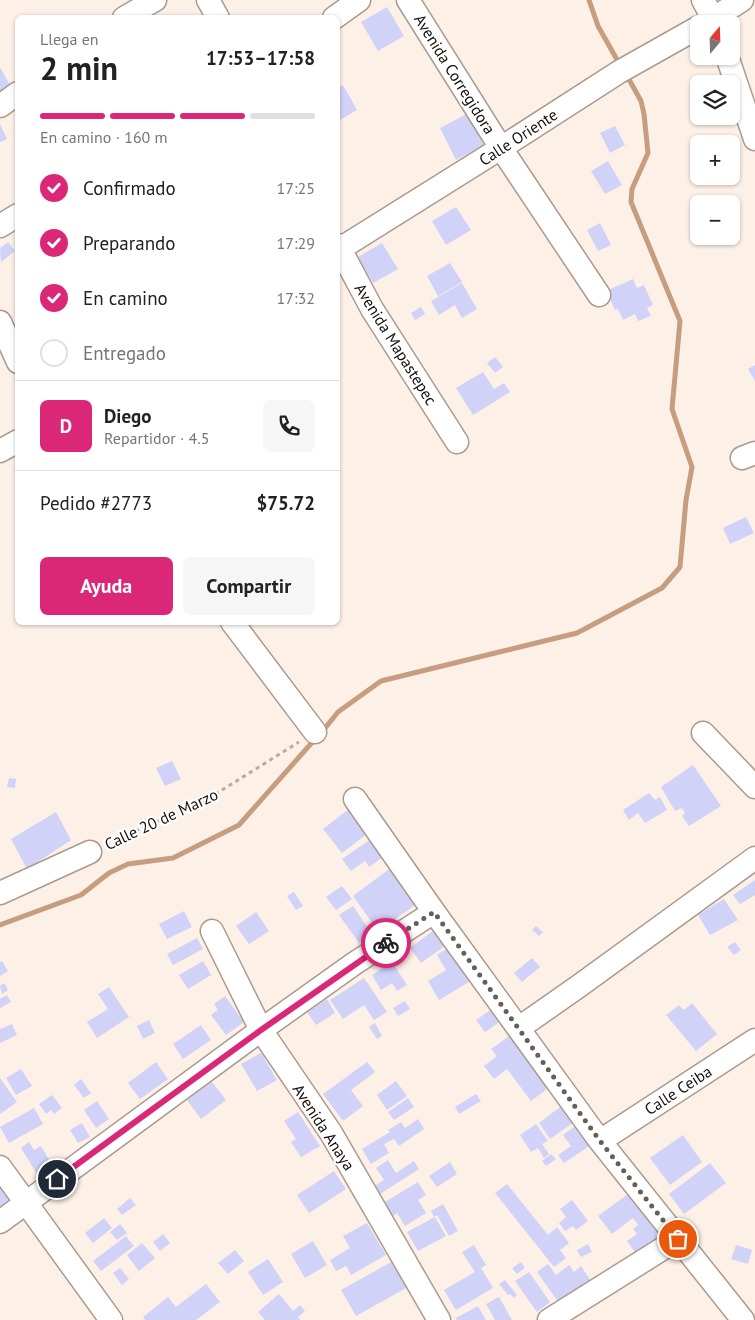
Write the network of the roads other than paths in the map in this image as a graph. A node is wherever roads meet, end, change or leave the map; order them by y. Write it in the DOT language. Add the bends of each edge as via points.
graph roads {
  1 [pos="155,0"];
  2 [pos="208,0"];
  3 [pos="359,0"];
  4 [pos="408,0"];
  5 [pos="742,0"];
  6 [pos="129,15"];
  7 [pos="216,15"];
  8 [pos="338,15"];
  9 [pos="714,15"];
  10 [pos="690,29"];
  11 [pos="730,65"];
  12 [pos="15,95"];
  13 [pos="0,106"];
  14 [pos="755,139"];
  15 [pos="501,148"];
  16 [pos="15,217"];
  17 [pos="0,226"];
  18 [pos="340,247"];
  19 [pos="340,252"];
  20 [pos="598,295"];
  21 [pos="0,322"];
  22 [pos="15,352"];
  23 [pos="457,442"];
  24 [pos="15,443"];
  25 [pos="0,452"];
  26 [pos="234,625"];
  27 [pos="315,732"];
  28 [pos="703,732"];
  29 [pos="755,787"];
  30 [pos="355,799"];
  31 [pos="90,852"];
  32 [pos="755,858"];
  33 [pos="0,893"];
  34 [pos="434,912"];
  35 [pos="212,931"];
  36 [pos="518,1028"];
  37 [pos="261,1030"];
  38 [pos="755,1040"];
  39 [pos="600,1141"];
  40 [pos="0,1167"];
  41 [pos="26,1202"];
  42 [pos="0,1222"];
  43 [pos="678,1239"];
  44 [pos="111,1320"];
  45 [pos="439,1320"];
  46 [pos="548,1320"];
  47 [pos="743,1320"];
  1 -- 6 [label="street"];
  2 -- 7 [label="street"];
  3 -- 8 [label="street"];
  4 -- 15 [label="street, Avenida Corregidora"];
  5 -- 9 [label="street, Calle Oriente"];
  10 -- 15 [label="street, Calle Oriente"];
  11 -- 14 [label="street"];
  12 -- 13 [label="street"];
  15 -- 18 [label="street, Calle Oriente"];
  15 -- 20 [label="street, Avenida Corregidora"];
  16 -- 17 [label="street"];
  19 -- 23 [label="street, Avenida Mapastepec" via="372,310"];
  21 -- 22 [label="street"];
  24 -- 25 [label="street"];
  26 -- 27 [label="street"];
  28 -- 29 [label="street"];
  30 -- 34 [label="street"];
  31 -- 33 [label="street, Calle 20 de Marzo"];
  32 -- 36 [label="street"];
  34 -- 36 [label="street"];
  34 -- 37 [label="street"];
  35 -- 37 [label="street, Avenida Anaya"];
  36 -- 39 [label="street"];
  37 -- 41 [label="street"];
  37 -- 45 [label="street, Avenida Anaya" via="331,1134"];
  38 -- 39 [label="street, Calle Ceiba"];
  39 -- 43 [label="street"];
  40 -- 41 [label="street"];
  41 -- 42 [label="street"];
  41 -- 44 [label="street"];
  43 -- 46 [label="street"];
  43 -- 47 [label="street"];
}
